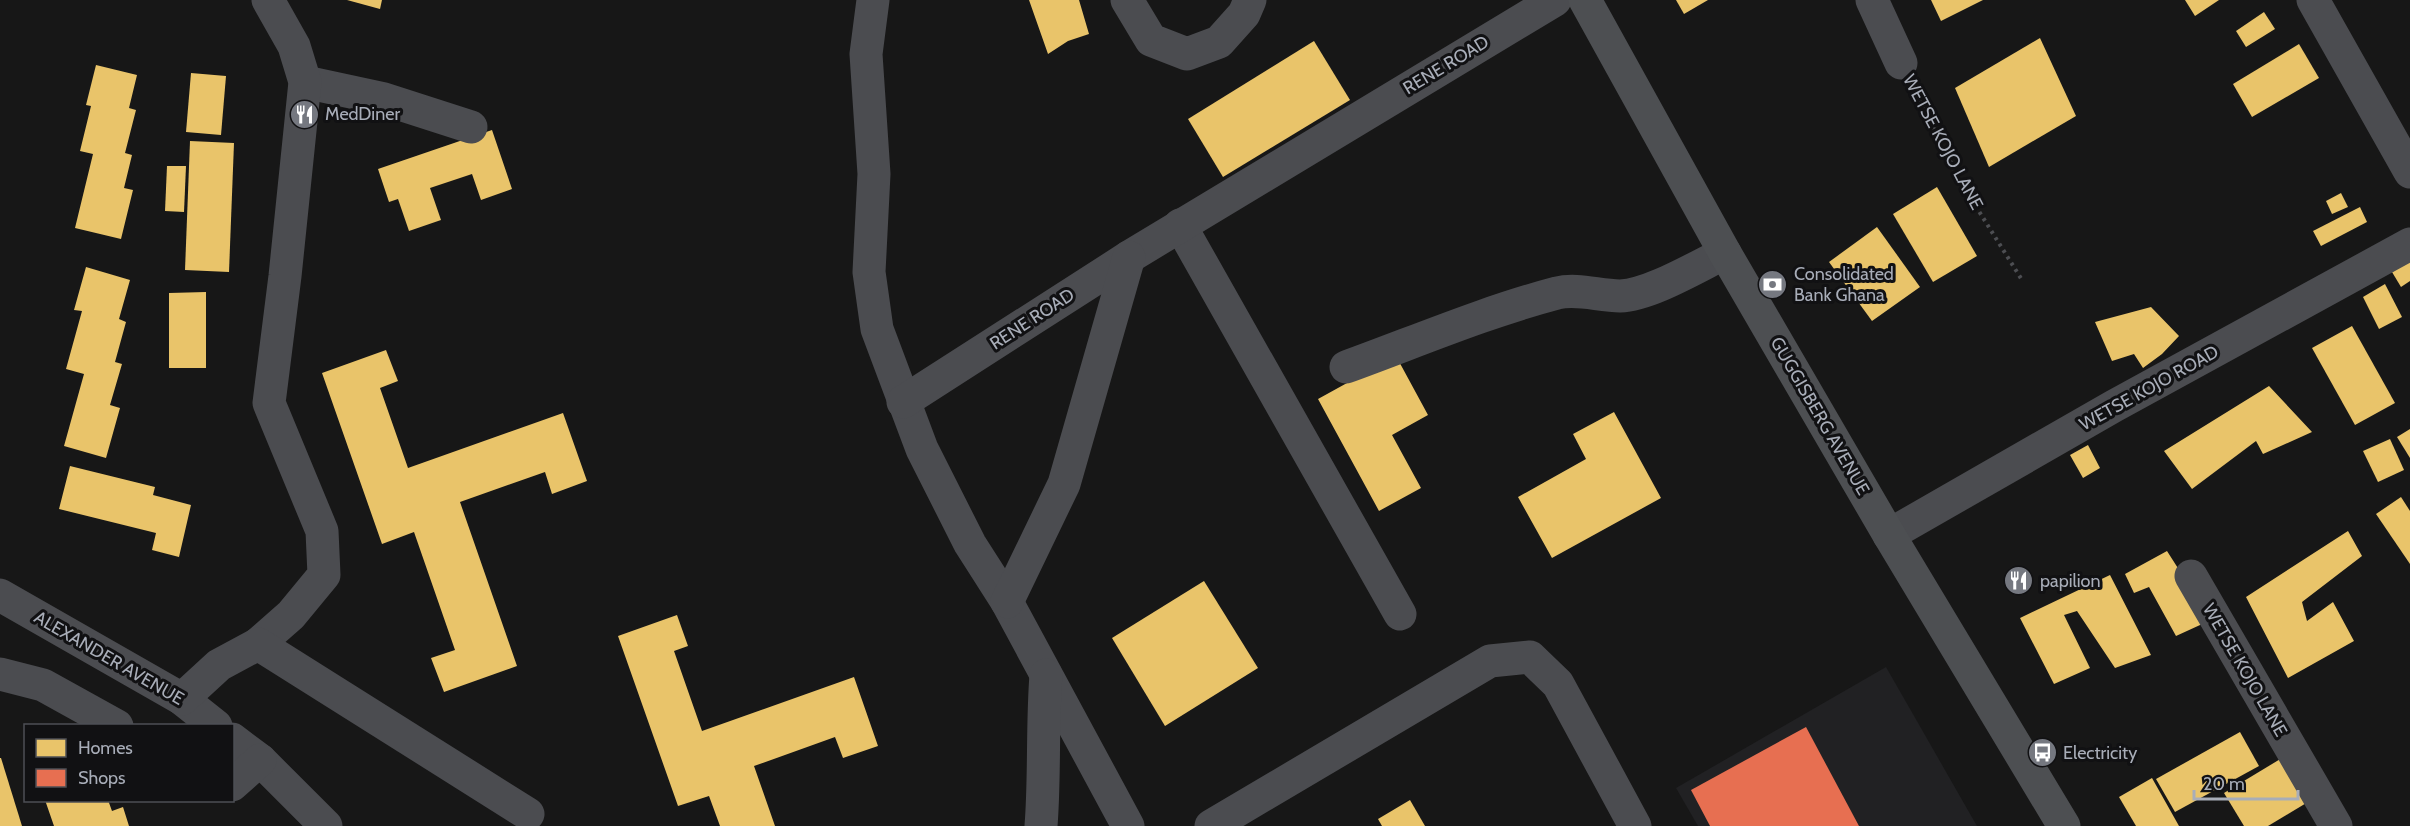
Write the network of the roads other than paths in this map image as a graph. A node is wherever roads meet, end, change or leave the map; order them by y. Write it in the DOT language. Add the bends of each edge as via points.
graph roads {
  1 [pos="268,0"];
  2 [pos="873,0"];
  3 [pos="1127,0"];
  4 [pos="1250,0"];
  5 [pos="1555,0"];
  6 [pos="1585,0"];
  7 [pos="1872,0"];
  8 [pos="2313,0"];
  9 [pos="1901,63"];
  10 [pos="305,82"];
  11 [pos="471,127"];
  12 [pos="2410,172"];
  13 [pos="1180,225"];
  14 [pos="2410,244"];
  15 [pos="1725,253"];
  16 [pos="1129,256"];
  17 [pos="1346,366"];
  18 [pos="903,402"];
  19 [pos="1889,535"];
  20 [pos="2191,576"];
  21 [pos="0,595"];
  22 [pos="1007,602"];
  23 [pos="1400,614"];
  24 [pos="258,644"];
  25 [pos="0,674"];
  26 [pos="1046,675"];
  27 [pos="182,699"];
  28 [pos="113,724"];
  29 [pos="213,724"];
  30 [pos="234,740"];
  31 [pos="260,760"];
  32 [pos="234,783"];
  33 [pos="528,814"];
  34 [pos="326,826"];
  35 [pos="1041,826"];
  36 [pos="1128,826"];
  37 [pos="1211,826"];
  38 [pos="1635,826"];
  39 [pos="2064,826"];
  40 [pos="2336,826"];
  1 -- 10 [label="street" via="294,46"];
  2 -- 18 [label="street" via="866,54 874,174 869,272 877,329"];
  3 -- 4 [label="street" via="1151,40 1187,54 1219,42 1244,14"];
  5 -- 13 [label="street, RENE ROAD"];
  6 -- 15 [label="main road, GUGGISBERG AVENUE"];
  7 -- 9 [label="street, WETSE KOJO LANE"];
  8 -- 12 [label="street"];
  10 -- 11 [label="street" via="384,99"];
  10 -- 24 [label="street" via="269,402 322,531 324,575 291,615"];
  13 -- 16 [label="street, RENE ROAD"];
  13 -- 23 [label="street"];
  14 -- 19 [label="street, WETSE KOJO ROAD"];
  15 -- 17 [label="street" via="1652,288 1621,296 1560,292"];
  15 -- 19 [label="main road, GUGGISBERG AVENUE"];
  16 -- 18 [label="street, RENE ROAD"];
  16 -- 22 [label="street" via="1064,484"];
  18 -- 22 [label="street" via="970,544"];
  19 -- 39 [label="main road, GUGGISBERG AVENUE"];
  20 -- 40 [label="street, WETSE KOJO LANE"];
  21 -- 27 [label="street, ALEXANDER AVENUE"];
  22 -- 26 [label="street"];
  24 -- 27 [label="street" via="219,664"];
  24 -- 33 [label="street"];
  25 -- 28 [label="street" via="43,685"];
  26 -- 35 [label="street"];
  26 -- 36 [label="street"];
  27 -- 29 [label="street, ALEXANDER AVENUE"];
  30 -- 31 [label="street"];
  31 -- 32 [label="street"];
  31 -- 34 [label="street"];
  37 -- 38 [label="street" via="1490,661 1530,657 1558,684"];
}
